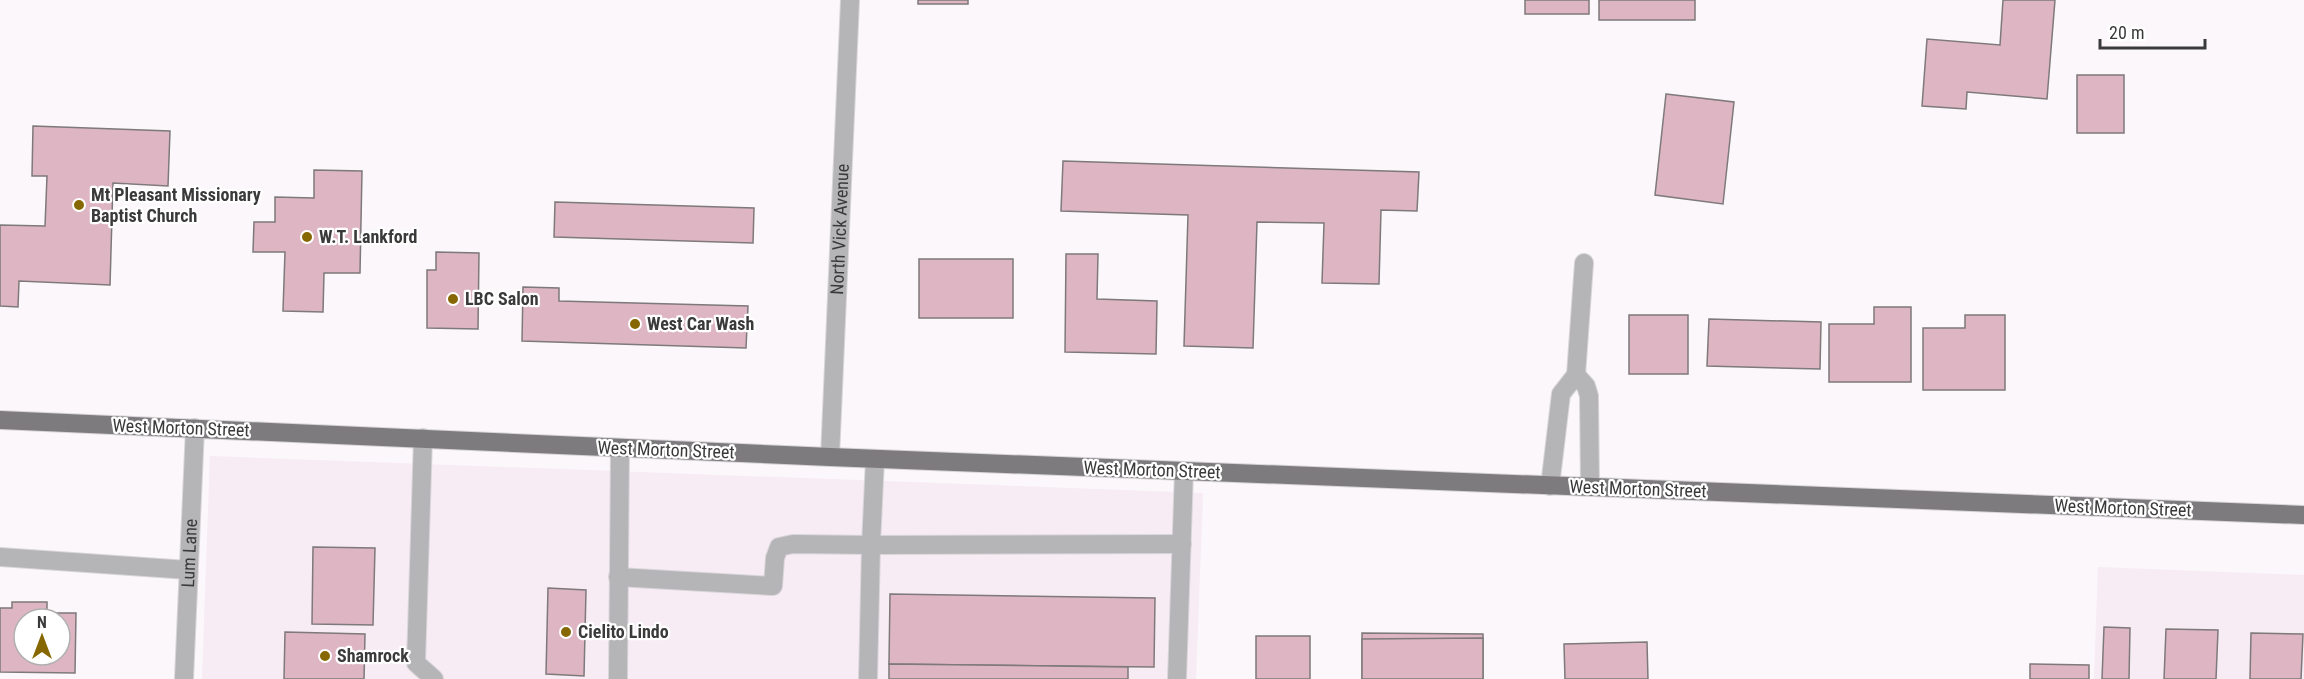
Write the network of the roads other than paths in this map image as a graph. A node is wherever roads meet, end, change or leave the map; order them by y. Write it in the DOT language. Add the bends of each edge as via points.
graph roads {
  1 [pos="850,0"];
  2 [pos="1584,263"];
  3 [pos="1576,375"];
  4 [pos="0,420"];
  5 [pos="195,428"];
  6 [pos="423,438"];
  7 [pos="620,448"];
  8 [pos="830,457"];
  9 [pos="875,459"];
  10 [pos="1184,471"];
  11 [pos="1550,486"];
  12 [pos="1590,487"];
  13 [pos="2304,515"];
  14 [pos="1182,544"];
  15 [pos="871,545"];
  16 [pos="0,557"];
  17 [pos="188,570"];
  18 [pos="618,577"];
  19 [pos="184,679"];
  20 [pos="434,679"];
  21 [pos="618,679"];
  22 [pos="868,679"];
  23 [pos="1177,679"];
  1 -- 8 [label="street, North Vick Avenue"];
  2 -- 3 [label="street"];
  3 -- 11 [label="street" via="1561,394"];
  3 -- 12 [label="street" via="1590,396"];
  4 -- 5 [label="main road, West Morton Street"];
  5 -- 6 [label="main road, West Morton Street"];
  5 -- 17 [label="street, Lum Lane"];
  6 -- 7 [label="main road, West Morton Street"];
  6 -- 20 [label="street" via="416,663"];
  7 -- 8 [label="main road, West Morton Street"];
  7 -- 18 [label="street"];
  8 -- 9 [label="main road, West Morton Street"];
  9 -- 10 [label="main road, West Morton Street"];
  9 -- 15 [label="street"];
  10 -- 11 [label="main road, West Morton Street"];
  10 -- 14 [label="street"];
  11 -- 12 [label="main road, West Morton Street"];
  12 -- 13 [label="main road, West Morton Street"];
  14 -- 15 [label="street"];
  14 -- 23 [label="street"];
  15 -- 18 [label="street" via="779,547 773,586"];
  15 -- 22 [label="street"];
  16 -- 17 [label="street"];
  17 -- 19 [label="street, Lum Lane"];
  18 -- 21 [label="street"];
}
